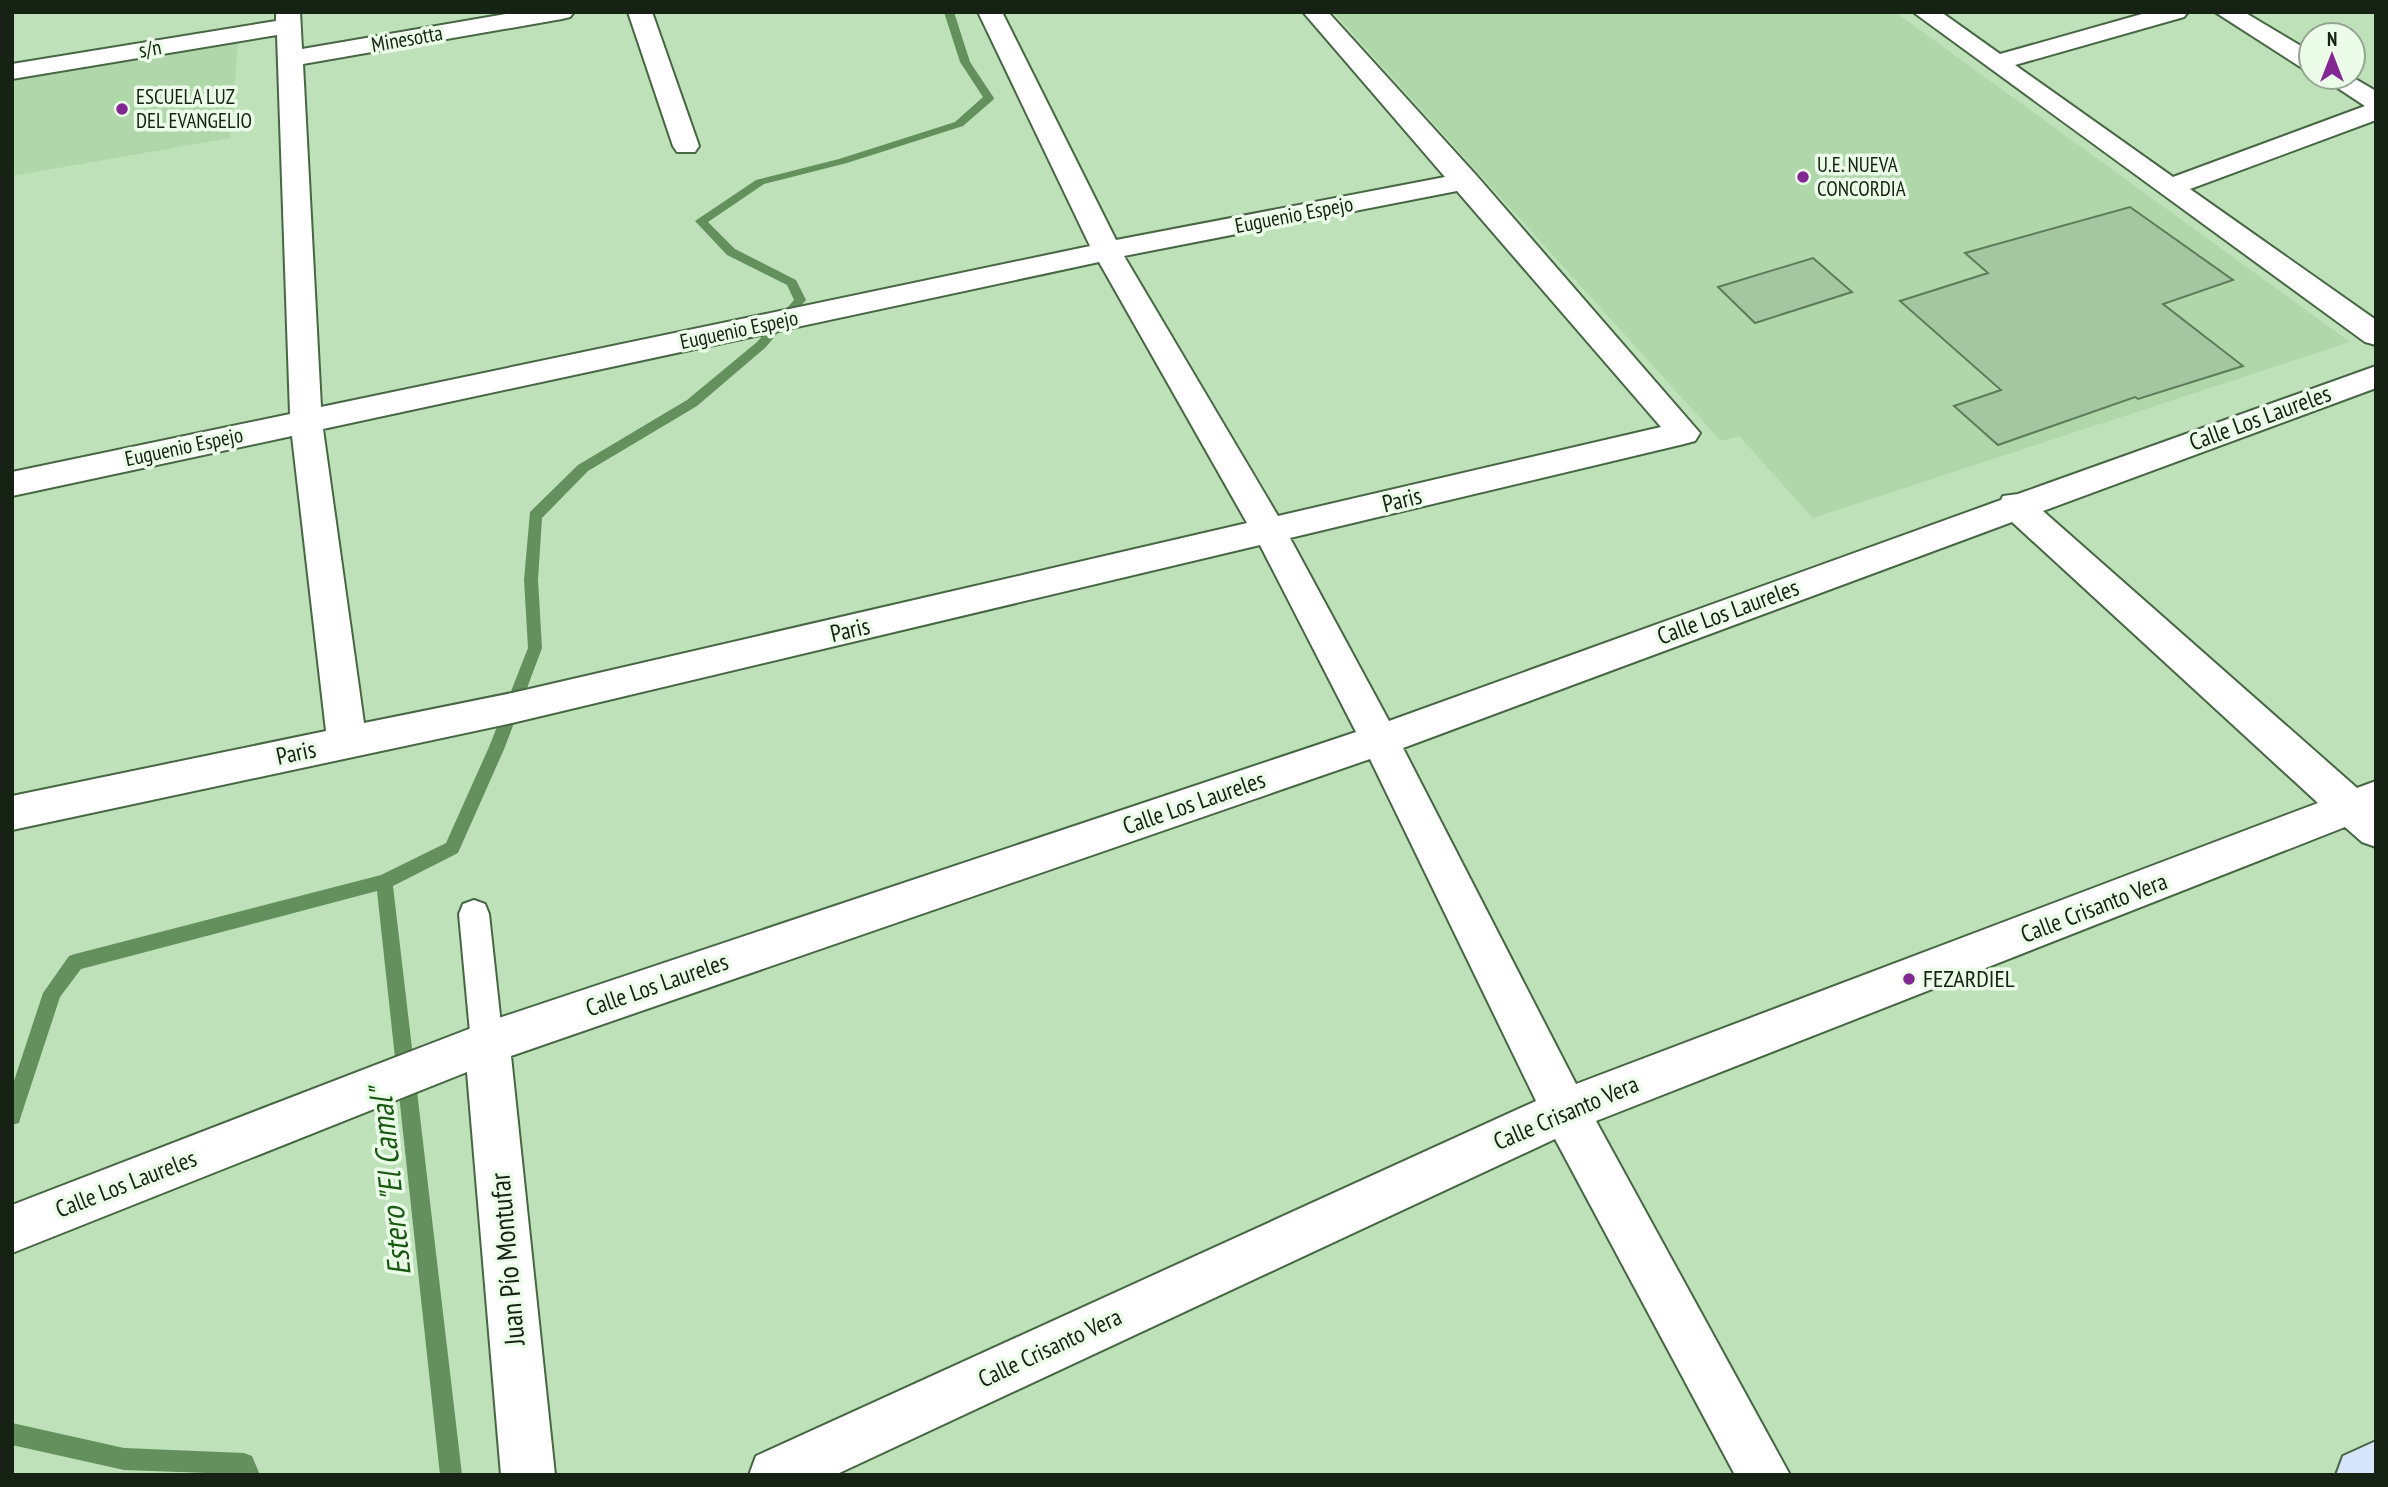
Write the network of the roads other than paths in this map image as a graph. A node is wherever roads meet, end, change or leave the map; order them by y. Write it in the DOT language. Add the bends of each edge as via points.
graph roads {
  1 [pos="562,12"];
  2 [pos="640,12"];
  3 [pos="990,12"];
  4 [pos="1315,12"];
  5 [pos="1925,12"];
  6 [pos="2176,12"];
  7 [pos="2227,12"];
  8 [pos="288,19"];
  9 [pos="2297,54"];
  10 [pos="293,58"];
  11 [pos="1995,63"];
  12 [pos="12,72"];
  13 [pos="2358,91"];
  14 [pos="2376,102"];
  15 [pos="2376,111"];
  16 [pos="686,146"];
  17 [pos="1466,181"];
  18 [pos="2169,187"];
  19 [pos="1107,251"];
  20 [pos="2376,335"];
  21 [pos="2376,376"];
  22 [pos="306,420"];
  23 [pos="12,484"];
  24 [pos="2015,505"];
  25 [pos="1270,532"];
  26 [pos="1381,740"];
  27 [pos="347,742"];
  28 [pos="2368,812"];
  29 [pos="12,813"];
  30 [pos="474,914"];
  31 [pos="487,1043"];
  32 [pos="1564,1111"];
  33 [pos="12,1229"];
  34 [pos="2376,1467"];
  35 [pos="528,1475"];
  36 [pos="775,1475"];
  37 [pos="1764,1475"];
  38 [pos="2362,1475"];
  1 -- 10 [label="street, Minesotta"];
  2 -- 16 [label="street"];
  3 -- 19 [label="street"];
  4 -- 17 [label="street"];
  5 -- 11 [label="street"];
  6 -- 11 [label="street"];
  7 -- 9 [label="street"];
  8 -- 10 [label="street"];
  8 -- 12 [label="street, s/n"];
  10 -- 22 [label="street"];
  11 -- 18 [label="street"];
  13 -- 14 [label="street"];
  15 -- 18 [label="street"];
  17 -- 19 [label="street, Euguenio Espejo"];
  17 -- 25 [label="street, Paris" via="1684,432"];
  18 -- 20 [label="street"];
  19 -- 22 [label="street, Euguenio Espejo"];
  19 -- 25 [label="street"];
  21 -- 24 [label="street, Calle Los Laureles"];
  22 -- 23 [label="street, Euguenio Espejo"];
  22 -- 27 [label="street"];
  24 -- 26 [label="street, Calle Los Laureles"];
  24 -- 28 [label="street"];
  25 -- 26 [label="street"];
  25 -- 27 [label="street, Paris" via="513,708"];
  26 -- 31 [label="street, Calle Los Laureles"];
  26 -- 32 [label="street"];
  27 -- 29 [label="street, Paris"];
  28 -- 32 [label="street, Calle Crisanto Vera"];
  30 -- 31 [label="lane"];
  31 -- 33 [label="street, Calle Los Laureles"];
  31 -- 35 [label="street, Juan Pío Montufar"];
  32 -- 36 [label="street, Calle Crisanto Vera"];
  32 -- 37 [label="street"];
  34 -- 38 [label="main road"];
}
